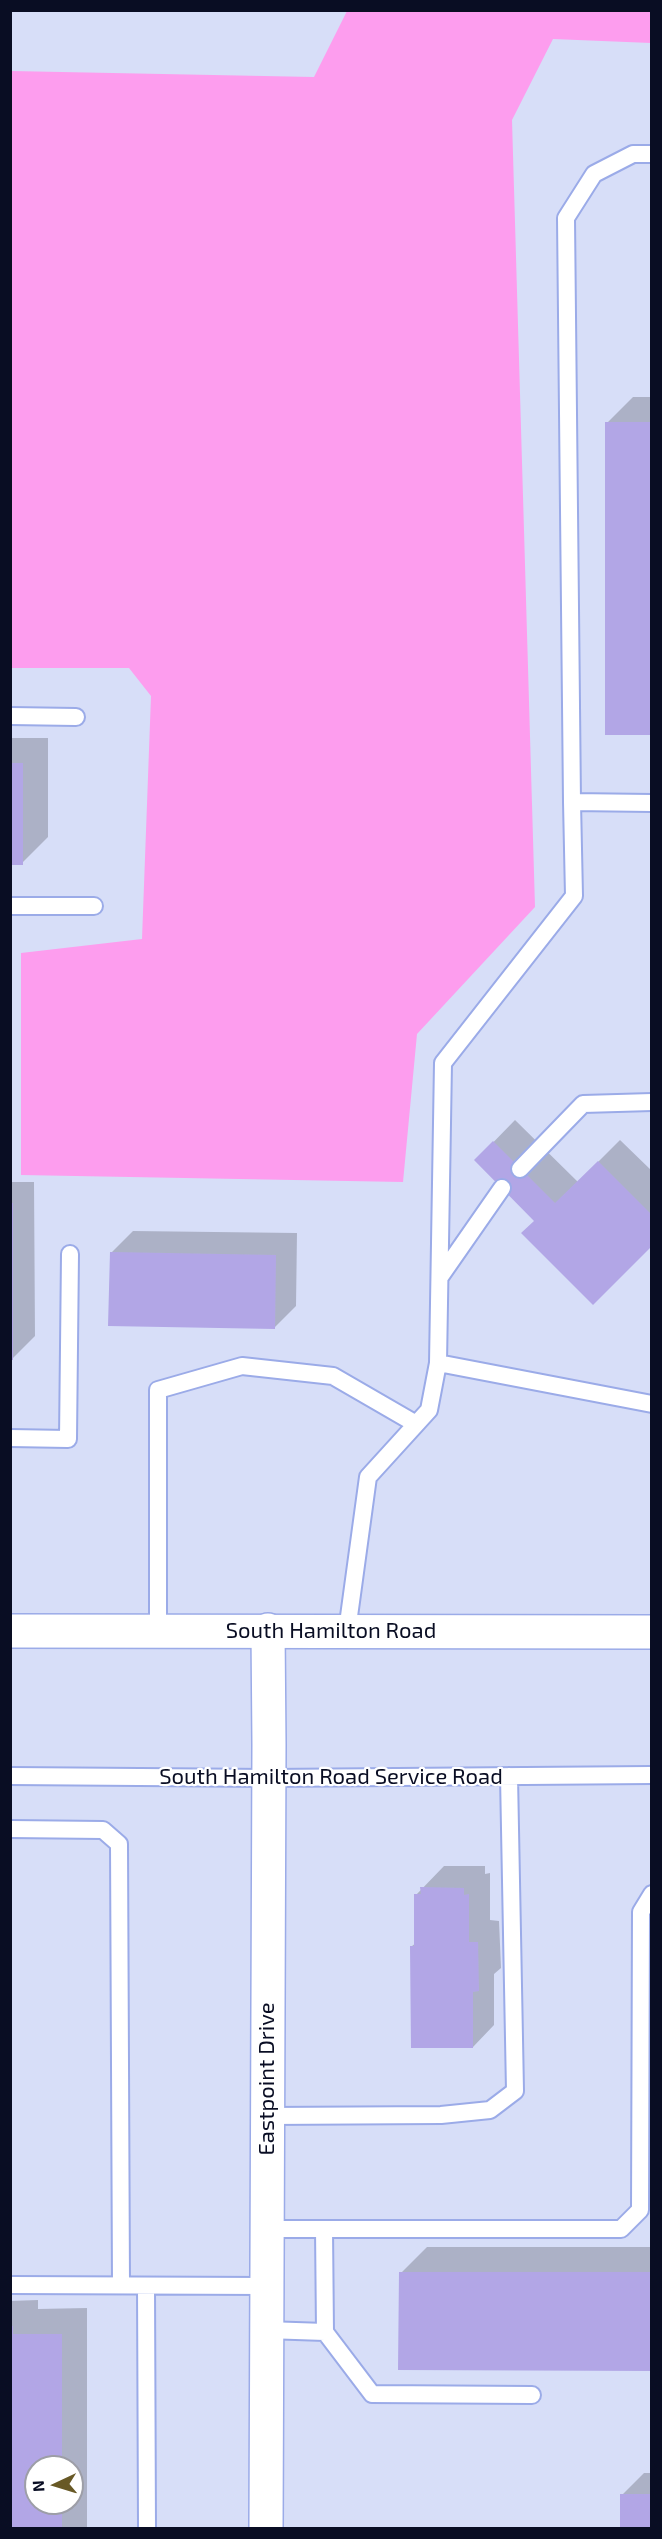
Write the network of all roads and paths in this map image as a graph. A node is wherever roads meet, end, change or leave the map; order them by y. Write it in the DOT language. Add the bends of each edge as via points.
graph roads {
  1 [pos="651,154"];
  2 [pos="10,716"];
  3 [pos="76,717"];
  4 [pos="572,802"];
  5 [pos="651,803"];
  6 [pos="10,906"];
  7 [pos="94,906"];
  8 [pos="651,1102"];
  9 [pos="520,1169"];
  10 [pos="502,1188"];
  11 [pos="70,1254"];
  12 [pos="440,1277"];
  13 [pos="438,1363"];
  14 [pos="651,1404"];
  15 [pos="416,1424"];
  16 [pos="10,1438"];
  17 [pos="158,1630"];
  18 [pos="268,1630"];
  19 [pos="10,1631"];
  20 [pos="347,1631"];
  21 [pos="651,1632"];
  22 [pos="651,1775"];
  23 [pos="10,1776"];
  24 [pos="509,1776"];
  25 [pos="269,1778"];
  26 [pos="10,1829"];
  27 [pos="651,1894"];
  28 [pos="267,2116"];
  29 [pos="646,2213"];
  30 [pos="266,2229"];
  31 [pos="324,2229"];
  32 [pos="10,2285"];
  33 [pos="121,2285"];
  34 [pos="146,2286"];
  35 [pos="266,2286"];
  36 [pos="266,2330"];
  37 [pos="325,2332"];
  38 [pos="532,2395"];
  39 [pos="147,2529"];
  40 [pos="266,2529"];
  1 -- 4 [label="lane" via="633,154 594,174 566,218"];
  2 -- 3 [label="lane"];
  4 -- 5 [label="lane"];
  4 -- 12 [label="lane" via="574,896 443,1063"];
  6 -- 7 [label="lane"];
  8 -- 9 [label="lane" via="583,1104"];
  10 -- 12 [label="lane"];
  11 -- 16 [label="lane" via="68,1439"];
  12 -- 13 [label="lane"];
  13 -- 14 [label="lane"];
  13 -- 15 [label="lane" via="429,1410"];
  15 -- 17 [label="lane" via="333,1376 242,1366 158,1390"];
  15 -- 20 [label="lane" via="368,1477"];
  17 -- 18 [label="street, South Hamilton Road"];
  17 -- 19 [label="street, South Hamilton Road"];
  18 -- 20 [label="street, South Hamilton Road"];
  18 -- 25 [label="street, Eastpoint Drive"];
  20 -- 21 [label="street, South Hamilton Road"];
  22 -- 24 [label="lane, South Hamilton Road Service Road"];
  23 -- 25 [label="lane, South Hamilton Road Service Road"];
  24 -- 25 [label="lane, South Hamilton Road Service Road"];
  24 -- 28 [label="lane" via="515,2091 490,2110 441,2115"];
  25 -- 28 [label="street, Eastpoint Drive"];
  26 -- 33 [label="lane" via="103,1830 119,1844"];
  27 -- 29 [label="lane" via="641,1912"];
  28 -- 30 [label="street, Eastpoint Drive"];
  29 -- 31 [label="lane" via="621,2229"];
  30 -- 31 [label="lane"];
  30 -- 35 [label="street, Eastpoint Drive"];
  31 -- 37 [label="lane"];
  32 -- 33 [label="lane"];
  33 -- 34 [label="lane"];
  34 -- 35 [label="lane"];
  34 -- 39 [label="lane"];
  35 -- 36 [label="street, Eastpoint Drive"];
  36 -- 37 [label="lane"];
  36 -- 40 [label="street, Eastpoint Drive"];
  37 -- 38 [label="lane" via="372,2394"];
}
